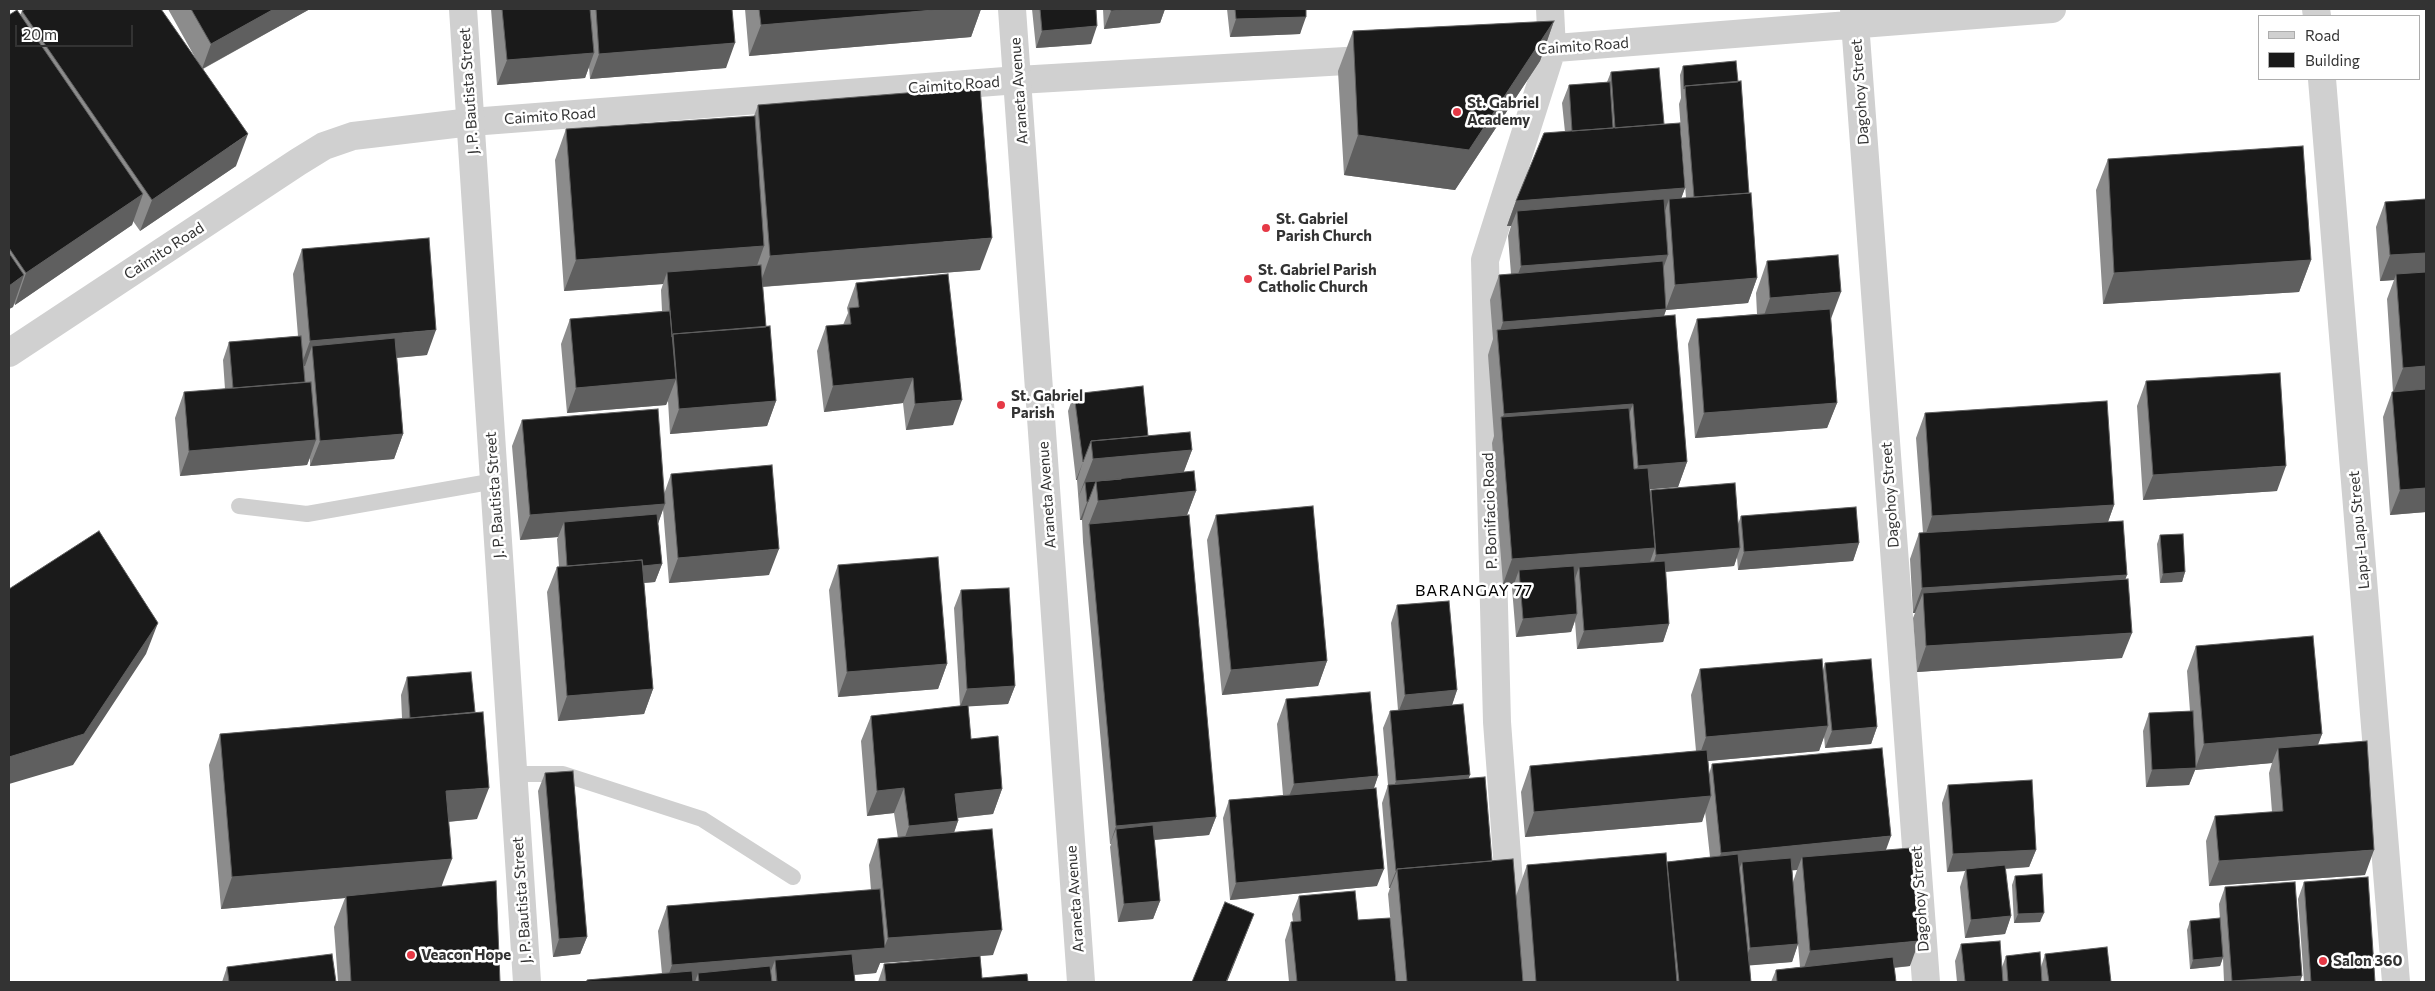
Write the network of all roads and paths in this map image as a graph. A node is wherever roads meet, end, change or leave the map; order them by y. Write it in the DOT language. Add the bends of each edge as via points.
graph roads {
  1 [pos="463,9"];
  2 [pos="1012,9"];
  3 [pos="1550,9"];
  4 [pos="2052,9"];
  5 [pos="1855,16"];
  6 [pos="1552,49"];
  7 [pos="1483,53"];
  8 [pos="1404,57"];
  9 [pos="1018,80"];
  10 [pos="2322,80"];
  11 [pos="471,122"];
  12 [pos="9,353"];
  13 [pos="494,481"];
  14 [pos="239,506"];
  15 [pos="514,774"];
  16 [pos="793,876"];
  17 [pos="1512,924"];
  18 [pos="527,982"];
  19 [pos="1081,982"];
  20 [pos="1926,982"];
  21 [pos="2396,982"];
  1 -- 11 [label="street, J. P. Bautista Street"];
  2 -- 9 [label="street, Araneta Avenue"];
  3 -- 6 [label="street"];
  4 -- 5 [label="street, Caimito Road"];
  5 -- 6 [label="street, Caimito Road"];
  5 -- 20 [label="street, Dagohoy Street"];
  6 -- 7 [label="street, Caimito Road"];
  6 -- 17 [label="street, P. Bonifacio Road" via="1485,260 1496,722"];
  8 -- 9 [label="street, Caimito Road"];
  9 -- 11 [label="street, Caimito Road"];
  9 -- 19 [label="street, Araneta Avenue"];
  10 -- 21 [label="street, Lapu-Lapu Street"];
  11 -- 12 [label="street, Caimito Road" via="353,136 324,146"];
  11 -- 13 [label="street, J. P. Bautista Street"];
  13 -- 14 [label="lane" via="307,514"];
  13 -- 15 [label="street, J. P. Bautista Street"];
  15 -- 16 [label="lane" via="563,774 702,820"];
  15 -- 18 [label="street, J. P. Bautista Street"];
}
